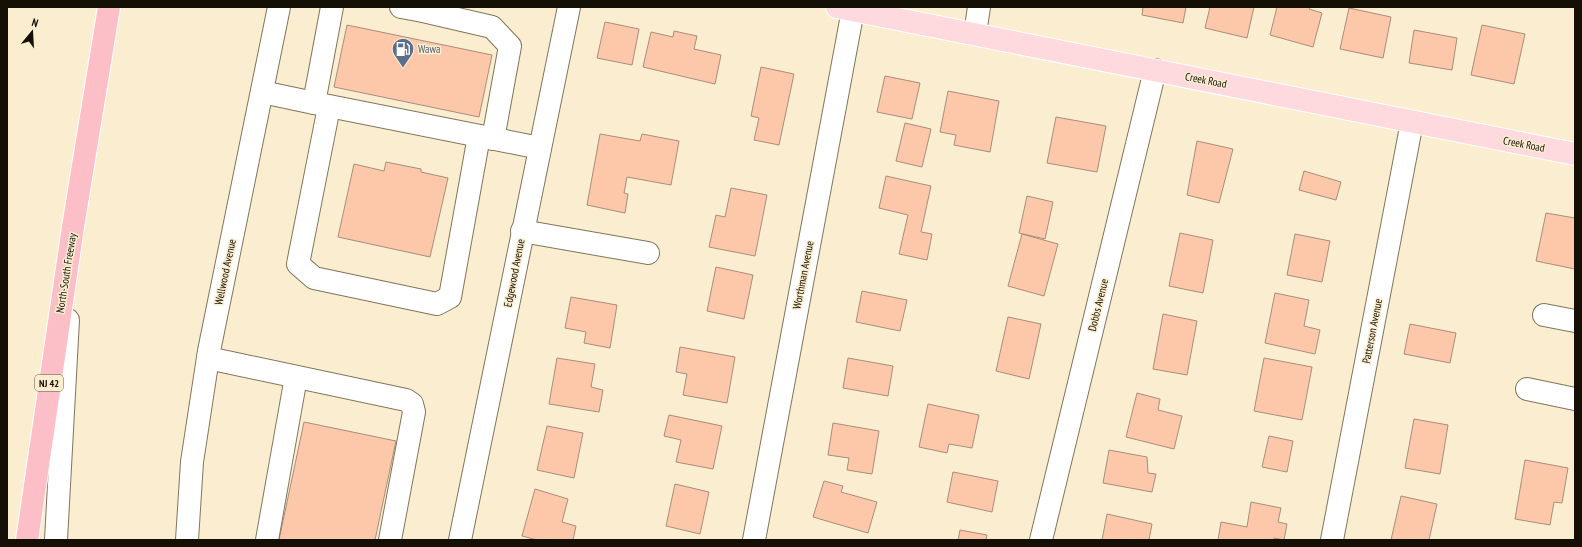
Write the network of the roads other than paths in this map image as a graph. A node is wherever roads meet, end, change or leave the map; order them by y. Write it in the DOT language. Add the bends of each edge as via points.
graph roads {
  1 [pos="109,7"];
  2 [pos="279,7"];
  3 [pos="332,7"];
  4 [pos="401,7"];
  5 [pos="569,7"];
  6 [pos="979,7"];
  7 [pos="845,8"];
  8 [pos="423,9"];
  9 [pos="975,34"];
  10 [pos="1155,70"];
  11 [pos="262,92"];
  12 [pos="322,105"];
  13 [pos="1412,122"];
  14 [pos="486,137"];
  15 [pos="540,148"];
  16 [pos="1575,154"];
  17 [pos="73,227"];
  18 [pos="522,231"];
  19 [pos="648,253"];
  20 [pos="1544,315"];
  21 [pos="1575,321"];
  22 [pos="208,358"];
  23 [pos="296,377"];
  24 [pos="1527,389"];
  25 [pos="1575,399"];
  26 [pos="27,540"];
  27 [pos="56,540"];
  28 [pos="188,540"];
  29 [pos="267,540"];
  30 [pos="390,540"];
  31 [pos="460,540"];
  32 [pos="754,540"];
  33 [pos="1041,540"];
  34 [pos="1332,540"];
  1 -- 17 [label="highway, North-South Freeway / NJ 42"];
  2 -- 11 [label="street, Wellwood Avenue"];
  3 -- 12 [label="street"];
  4 -- 8 [label="street"];
  5 -- 15 [label="street, Edgewood Avenue"];
  6 -- 9 [label="street"];
  7 -- 9 [label="main road, Creek Road"];
  7 -- 32 [label="street, Worthman Avenue"];
  8 -- 14 [label="street" via="492,27 510,46"];
  9 -- 10 [label="main road, Creek Road"];
  10 -- 13 [label="main road, Creek Road"];
  10 -- 33 [label="street, Dobbs Avenue"];
  11 -- 12 [label="street"];
  11 -- 22 [label="street, Wellwood Avenue"];
  12 -- 14 [label="street"];
  12 -- 14 [label="street" via="298,264 314,278 437,304 450,297"];
  13 -- 16 [label="main road, Creek Road"];
  13 -- 34 [label="street, Patterson Avenue"];
  14 -- 15 [label="street"];
  15 -- 18 [label="street, Edgewood Avenue"];
  17 -- 26 [label="highway, North-South Freeway / NJ 42"];
  17 -- 27 [label="street"];
  18 -- 19 [label="street"];
  18 -- 31 [label="street, Edgewood Avenue"];
  20 -- 21 [label="street"];
  22 -- 23 [label="street"];
  22 -- 28 [label="street, Wellwood Avenue" via="192,462"];
  23 -- 29 [label="street"];
  23 -- 30 [label="street" via="406,400 412,404 414,412"];
  24 -- 25 [label="street"];
}
